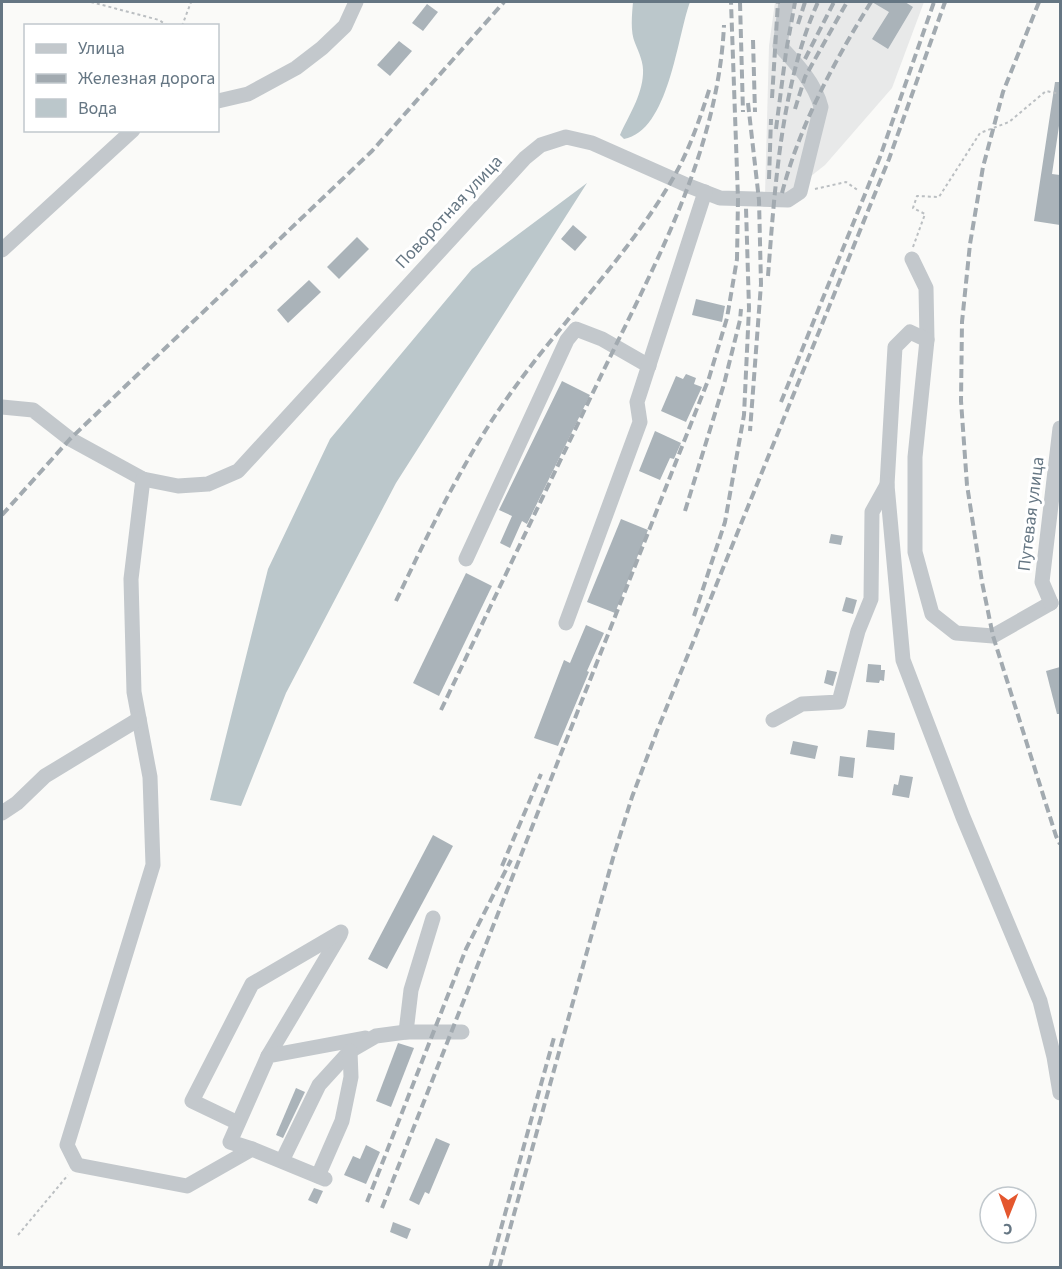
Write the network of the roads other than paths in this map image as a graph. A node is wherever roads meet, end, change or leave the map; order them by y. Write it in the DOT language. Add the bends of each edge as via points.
graph roads {
  1 [pos="356,2"];
  2 [pos="786,2"];
  3 [pos="219,101"];
  4 [pos="131,132"];
  5 [pos="705,192"];
  6 [pos="2,250"];
  7 [pos="912,259"];
  8 [pos="927,340"];
  9 [pos="649,366"];
  10 [pos="2,407"];
  11 [pos="1060,428"];
  12 [pos="143,479"];
  13 [pos="886,485"];
  14 [pos="466,559"];
  15 [pos="1056,604"];
  16 [pos="566,623"];
  17 [pos="139,719"];
  18 [pos="773,720"];
  19 [pos="2,813"];
  20 [pos="433,918"];
  21 [pos="406,1032"];
  22 [pos="462,1032"];
  23 [pos="376,1036"];
  24 [pos="350,1052"];
  25 [pos="268,1056"];
  26 [pos="1060,1094"];
  27 [pos="238,1123"];
  28 [pos="252,1149"];
  29 [pos="282,1161"];
  1 -- 3 [label="street" via="345,26 296,68 248,94"];
  2 -- 5 [label="street, Поворотная улица" via="780,46 796,63 821,107 800,192 788,200 720,198"];
  4 -- 6 [label="street"];
  5 -- 9 [label="street"];
  5 -- 12 [label="street, Поворотная улица" via="592,143 566,137 541,145 238,471 208,484 178,486"];
  7 -- 8 [label="street" via="926,288"];
  8 -- 13 [label="street" via="909,332 895,347"];
  8 -- 15 [label="street" via="915,457 915,552 932,614 956,633 993,636"];
  9 -- 14 [label="street" via="576,329 567,340"];
  9 -- 16 [label="street" via="637,402 640,422"];
  10 -- 12 [label="street, Поворотная улица" via="33,410 70,439"];
  11 -- 15 [label="street, Путевая улица" via="1042,582"];
  12 -- 17 [label="street" via="131,579 134,692"];
  13 -- 18 [label="street" via="872,512 871,599 839,702 802,704"];
  13 -- 26 [label="street" via="903,660 1040,1001"];
  17 -- 19 [label="street" via="45,776"];
  17 -- 28 [label="street" via="150,777 153,864 67,1145 77,1165 188,1186"];
  20 -- 21 [label="street" via="411,990"];
  21 -- 22 [label="street"];
  21 -- 23 [label="street"];
  23 -- 24 [label="street"];
  23 -- 25 [label="street"];
  24 -- 29 [label="street" via="319,1085"];
  24 -- 29 [label="street" via="351,1077 342,1121 321,1178"];
  25 -- 27 [label="street"];
  25 -- 27 [label="street" via="341,932 252,984 192,1101"];
  27 -- 28 [label="street" via="230,1142"];
  28 -- 29 [label="street"];
}
